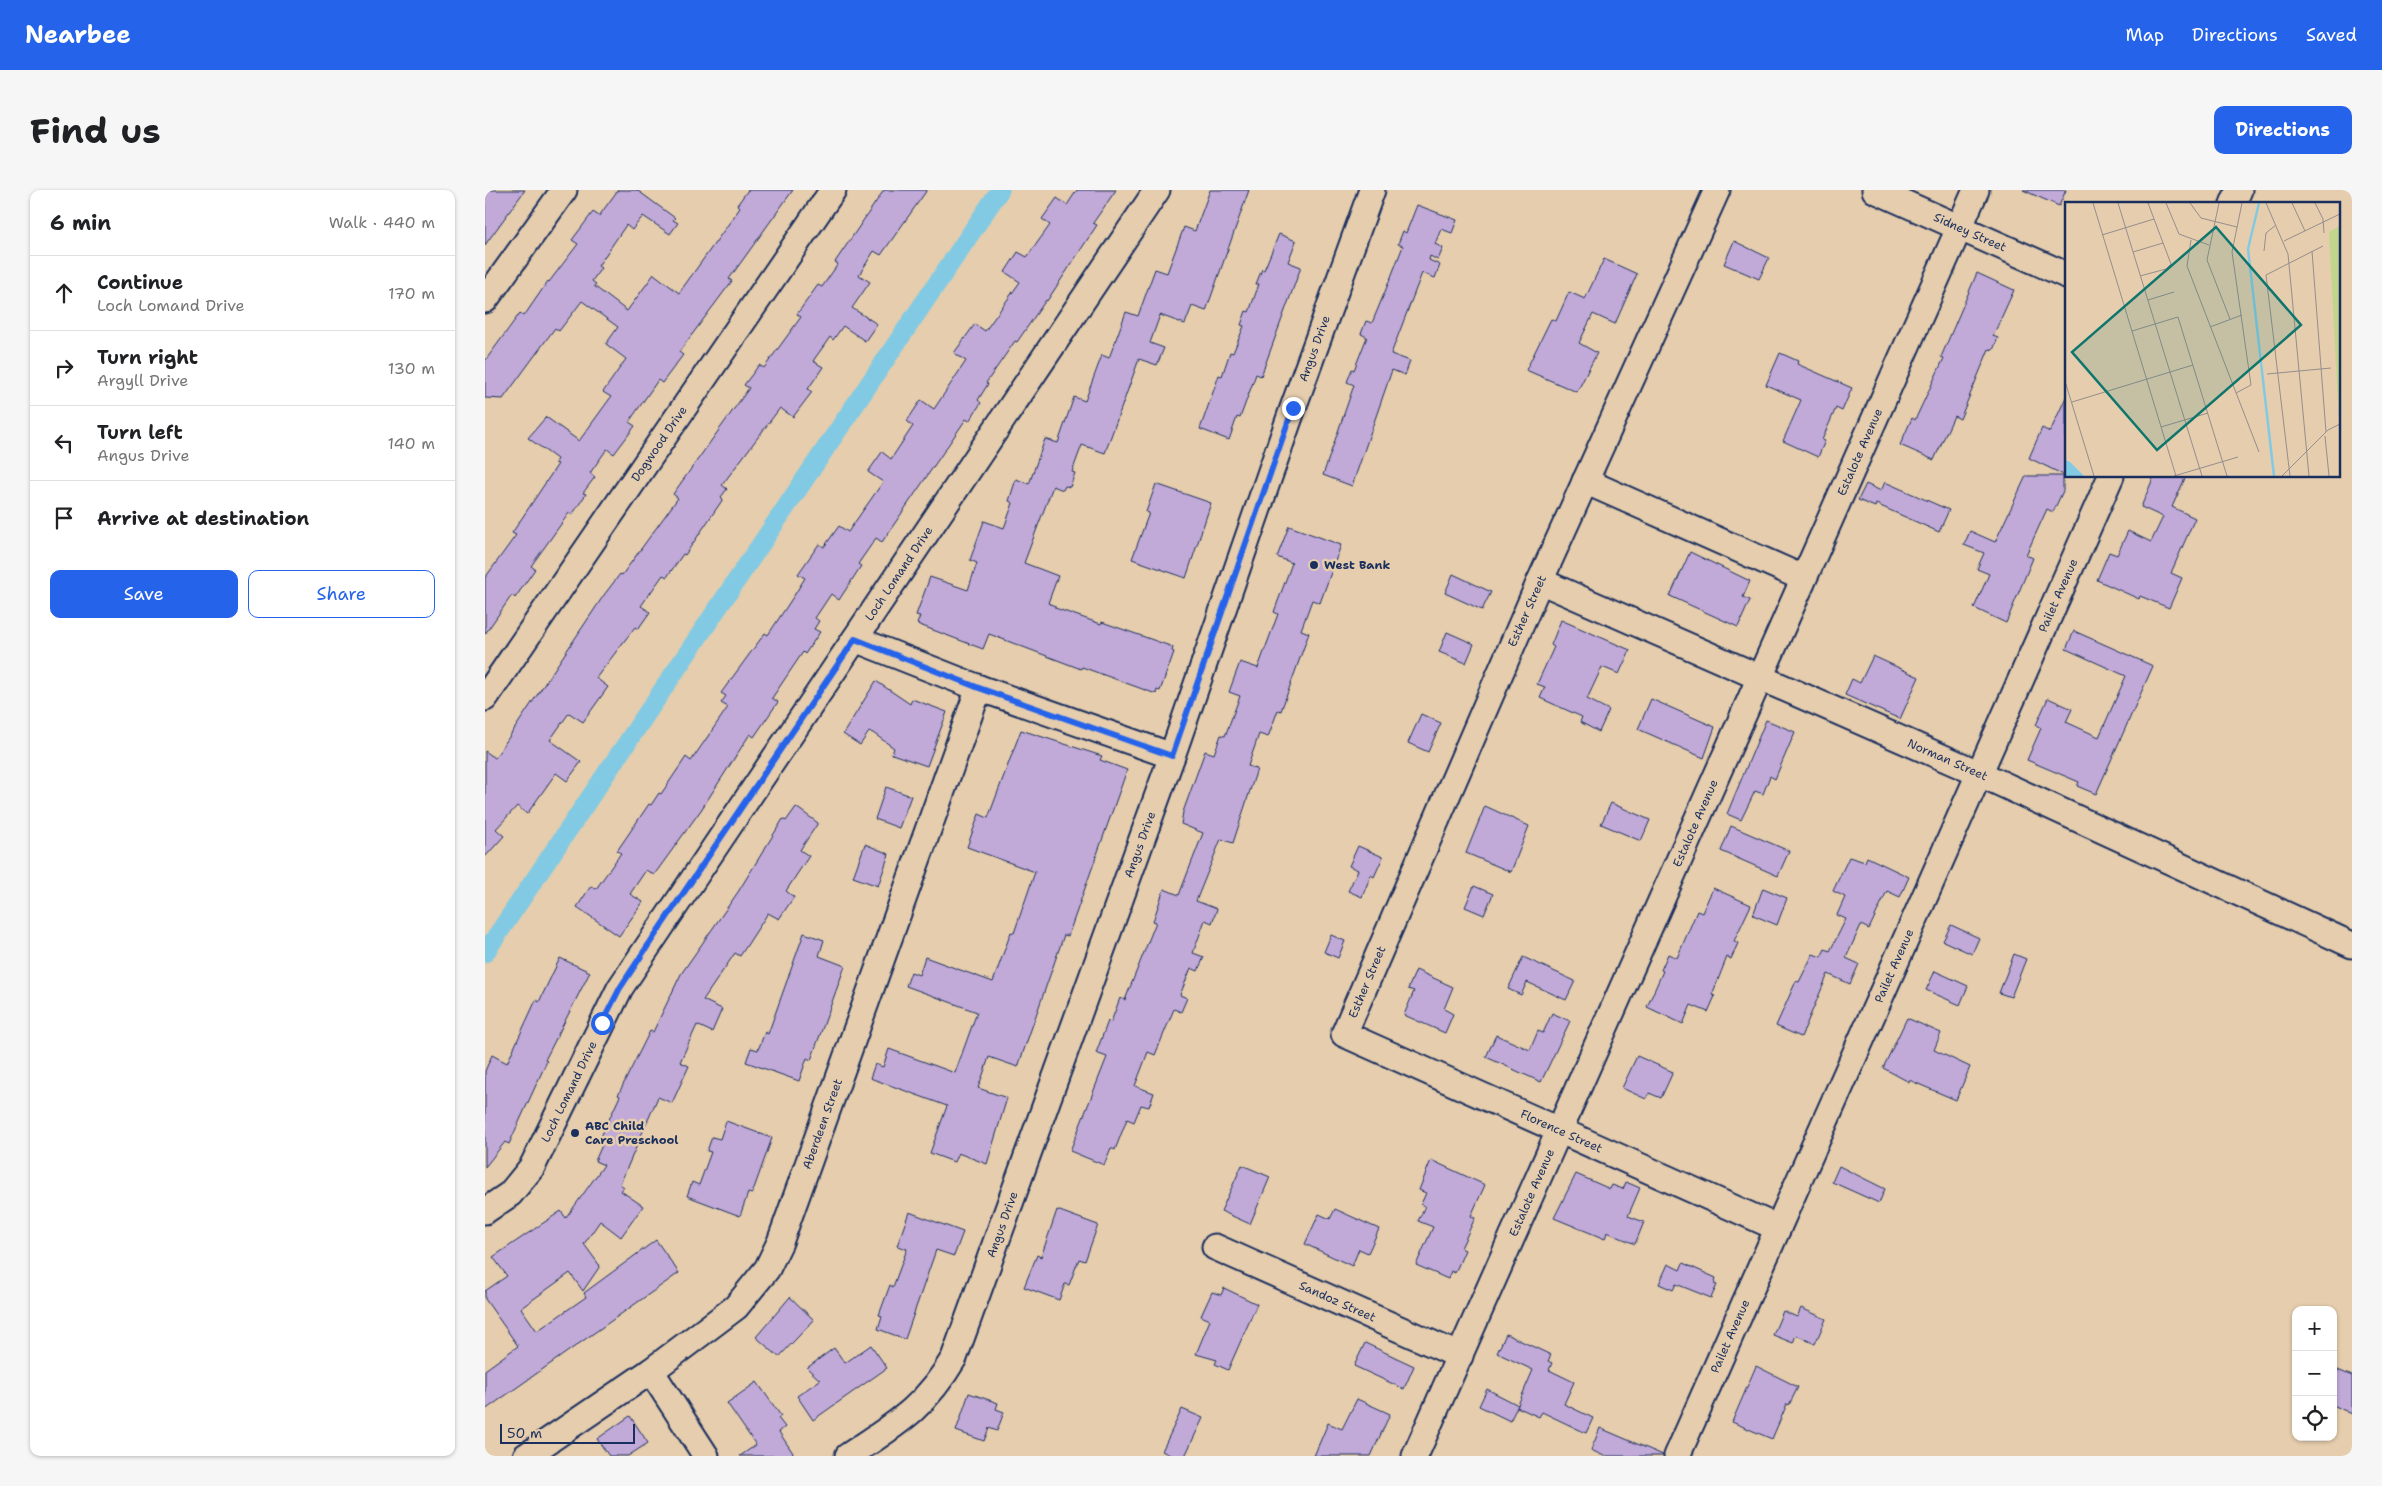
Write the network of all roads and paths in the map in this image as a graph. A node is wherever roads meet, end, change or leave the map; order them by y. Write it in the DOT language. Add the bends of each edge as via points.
graph roads {
  1 [pos="564,190"];
  2 [pos="833,190"];
  3 [pos="1157,190"];
  4 [pos="1372,190"];
  5 [pos="1717,190"];
  6 [pos="1875,190"];
  7 [pos="1976,190"];
  8 [pos="2239,190"];
  9 [pos="2234,202"];
  10 [pos="1959,227"];
  11 [pos="2065,275"];
  12 [pos="485,300"];
  13 [pos="2110,478"];
  14 [pos="1585,481"];
  15 [pos="1803,578"];
  16 [pos="1540,582"];
  17 [pos="855,639"];
  18 [pos="1759,678"];
  19 [pos="979,688"];
  20 [pos="485,698"];
  21 [pos="1172,756"];
  22 [pos="1978,773"];
  23 [pos="2352,945"];
  24 [pos="1344,1034"];
  25 [pos="1559,1131"];
  26 [pos="485,1211"];
  27 [pos="1778,1228"];
  28 [pos="1215,1247"];
  29 [pos="1460,1356"];
  30 [pos="651,1371"];
  31 [pos="526,1456"];
  32 [pos="706,1456"];
  33 [pos="848,1456"];
  34 [pos="1415,1456"];
  35 [pos="1677,1456"];
  1 -- 12 [label="street"];
  2 -- 20 [label="street, Dogwood Drive"];
  3 -- 17 [label="street, Loch Lomand Drive"];
  4 -- 21 [label="street, Angus Drive"];
  5 -- 14 [label="street, Esther Street"];
  6 -- 10 [label="street, Sidney Street"];
  7 -- 10 [label="street, Estalote Avenue"];
  8 -- 9 [label="street"];
  10 -- 11 [label="street, Sidney Street"];
  10 -- 15 [label="street, Estalote Avenue"];
  13 -- 22 [label="street, Pailet Avenue"];
  14 -- 15 [label="street"];
  14 -- 16 [label="street, Esther Street"];
  15 -- 18 [label="street, Estalote Avenue"];
  16 -- 18 [label="street, Norman Street"];
  16 -- 24 [label="street, Esther Street"];
  17 -- 19 [label="street"];
  17 -- 26 [label="street, Loch Lomand Drive" via="620,988 532,1167 509,1194"];
  18 -- 22 [label="street, Norman Street"];
  18 -- 25 [label="street, Estalote Avenue"];
  19 -- 21 [label="street"];
  19 -- 30 [label="street, Aberdeen Street" via="781,1242 767,1269 736,1307"];
  21 -- 33 [label="street, Angus Drive" via="954,1358 942,1379 919,1406"];
  22 -- 23 [label="street, Norman Street"];
  22 -- 27 [label="street, Pailet Avenue"];
  24 -- 25 [label="street, Florence Street"];
  25 -- 27 [label="street, Florence Street"];
  25 -- 29 [label="street, Estalote Avenue"];
  27 -- 35 [label="street, Pailet Avenue"];
  28 -- 29 [label="street, Sandoz Street"];
  29 -- 34 [label="street, Estalote Avenue"];
  30 -- 31 [label="street, Aberdeen Street"];
  30 -- 32 [label="street"];
}
